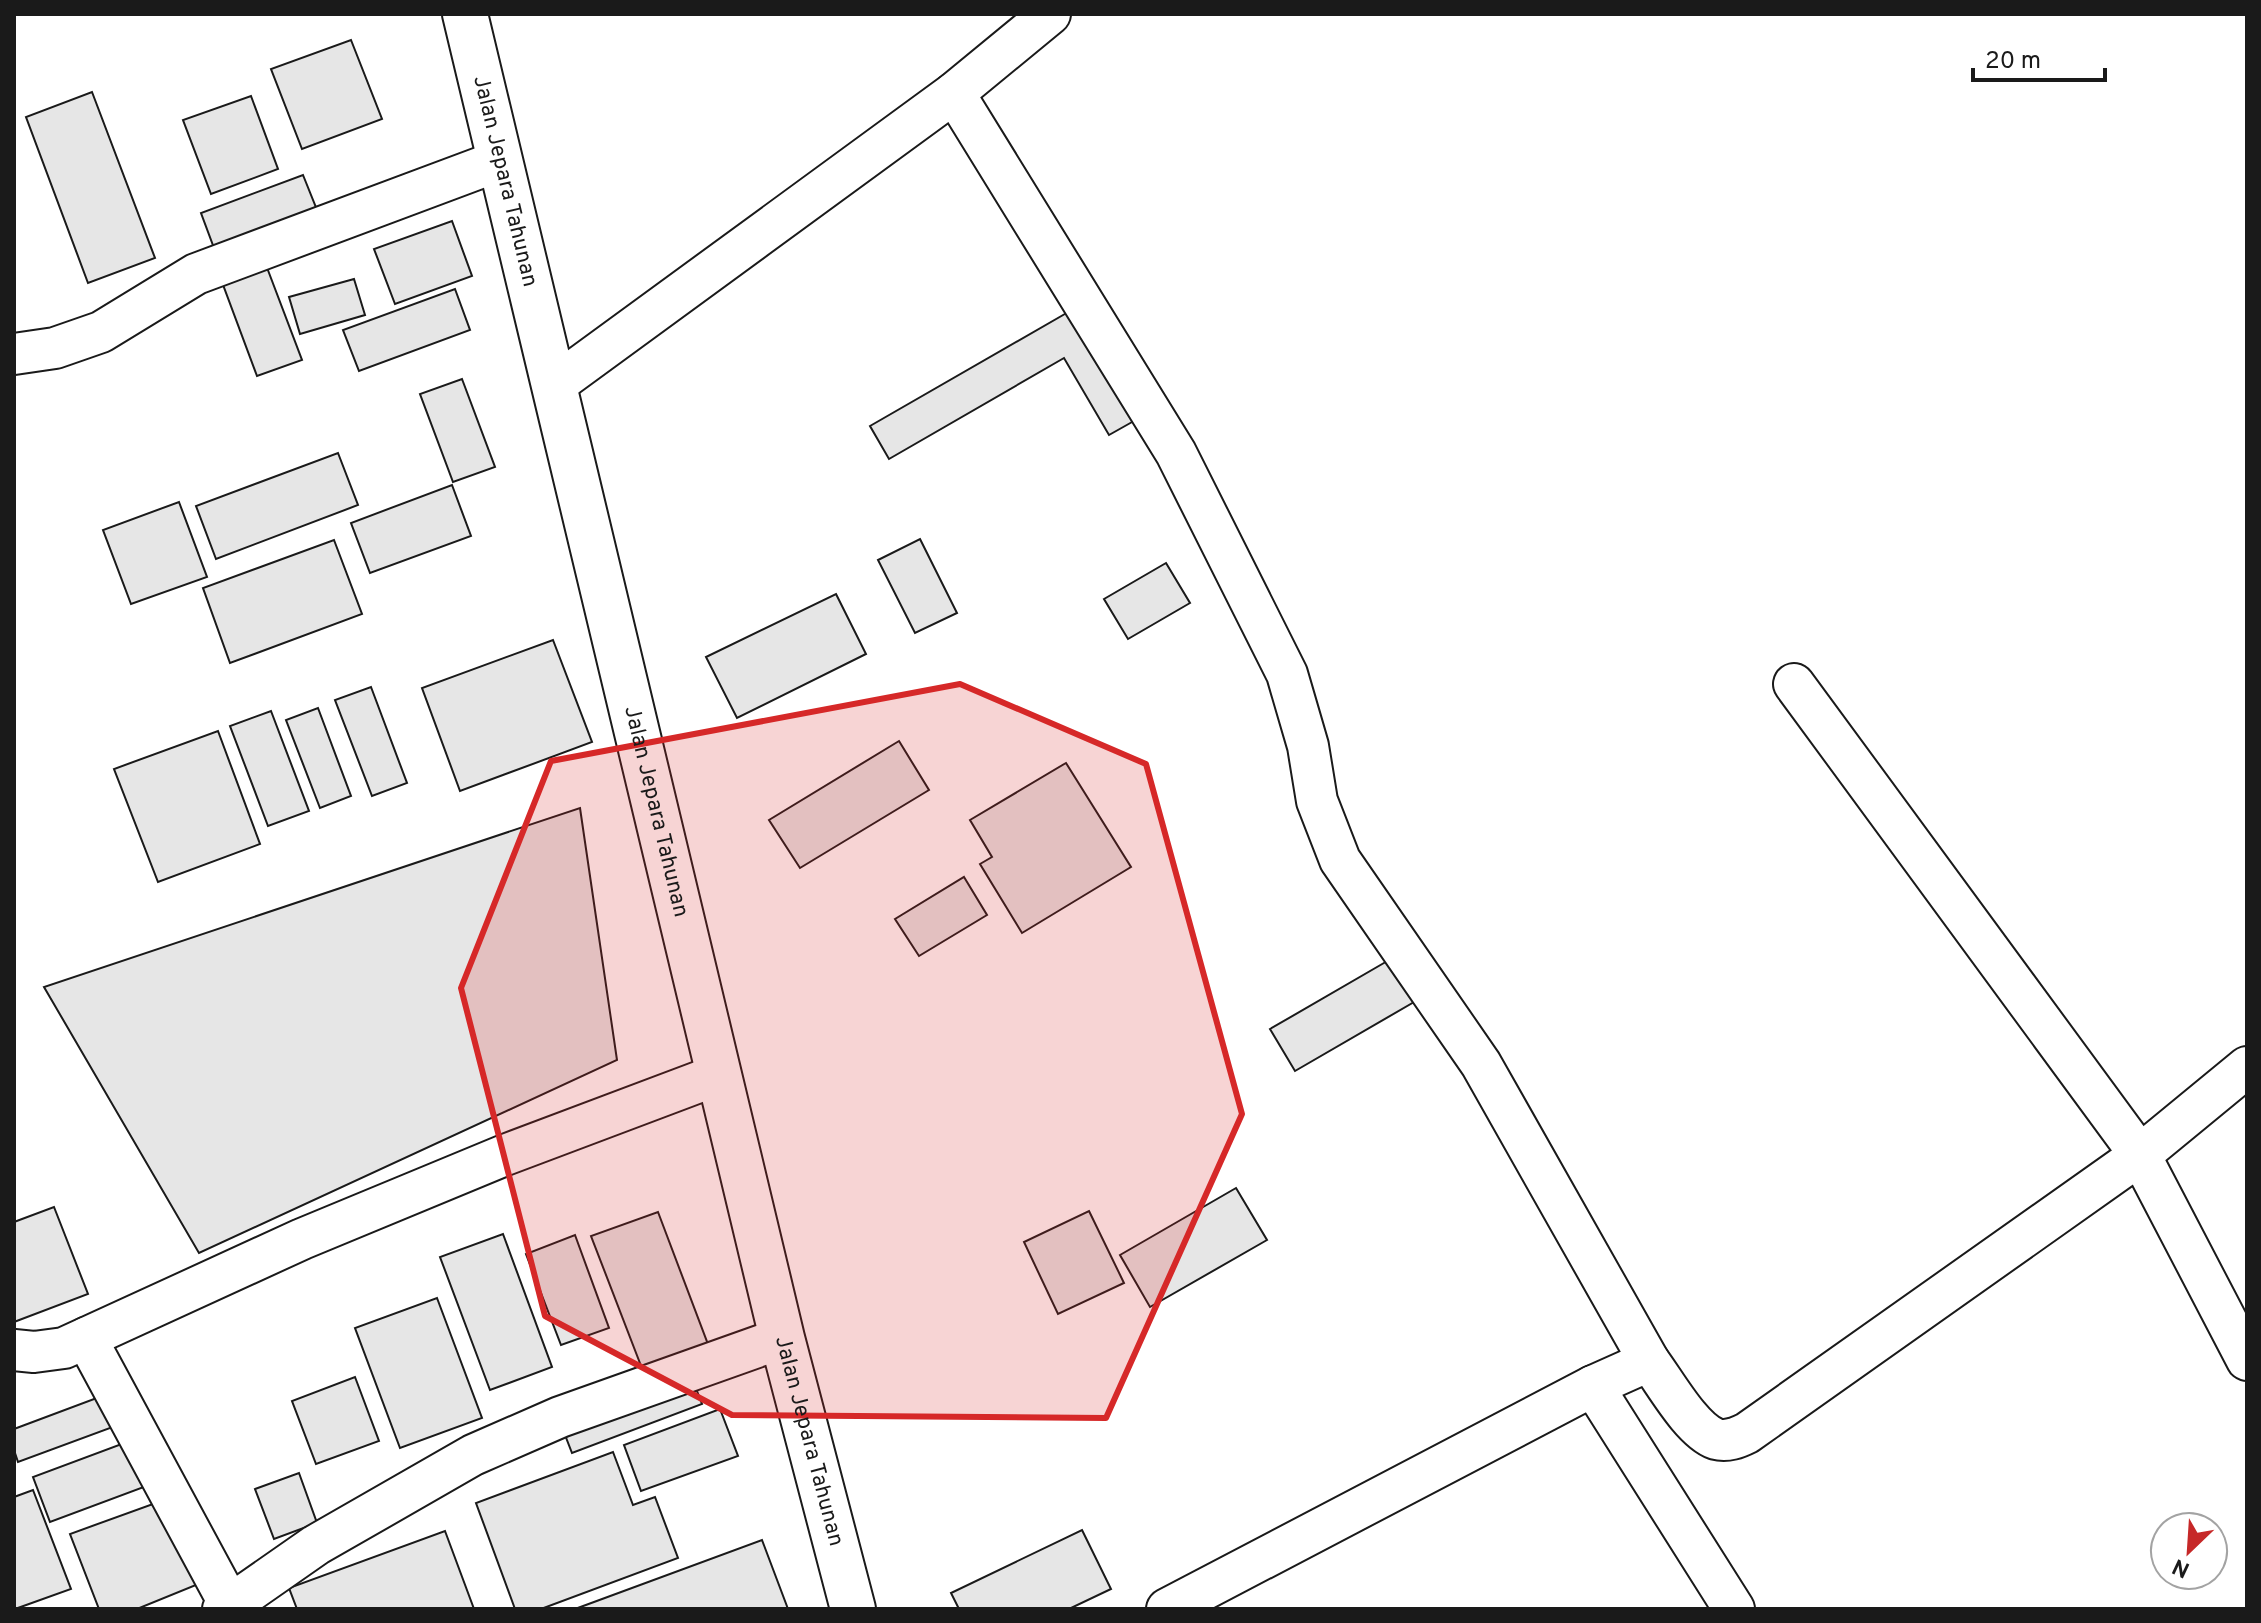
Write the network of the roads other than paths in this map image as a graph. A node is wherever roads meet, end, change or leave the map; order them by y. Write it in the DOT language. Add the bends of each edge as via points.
graph roads {
  1 [pos="465,14"];
  2 [pos="1050,14"];
  3 [pos="954,93"];
  4 [pos="501,160"];
  5 [pos="14,354"];
  6 [pos="556,384"];
  7 [pos="1794,684"];
  8 [pos="2247,1067"];
  9 [pos="720,1074"];
  10 [pos="2140,1155"];
  11 [pos="86,1338"];
  12 [pos="782,1338"];
  13 [pos="14,1350"];
  14 [pos="2247,1360"];
  15 [pos="1649,1361"];
  16 [pos="1593,1386"];
  17 [pos="229,1608"];
  18 [pos="853,1609"];
  19 [pos="1167,1609"];
  20 [pos="1734,1609"];
  1 -- 4 [label="highway, Jalan Jepara Tahunan"];
  2 -- 3 [label="street"];
  3 -- 6 [label="street"];
  3 -- 15 [label="street" via="1176,453 1287,674 1317,801 1340,860 1481,1064"];
  4 -- 5 [label="street" via="196,274 101,332 55,348"];
  4 -- 6 [label="highway, Jalan Jepara Tahunan"];
  6 -- 9 [label="highway, Jalan Jepara Tahunan"];
  7 -- 10 [label="street"];
  8 -- 10 [label="street"];
  9 -- 11 [label="street" via="345,1221"];
  9 -- 12 [label="highway, Jalan Jepara Tahunan"];
  10 -- 14 [label="street"];
  10 -- 15 [label="street" via="1731,1440 1716,1439 1696,1425"];
  11 -- 13 [label="street" via="64,1348"];
  11 -- 17 [label="street"];
  12 -- 17 [label="street" via="560,1417 473,1455 316,1545"];
  12 -- 18 [label="highway, Jalan Jepara Tahunan"];
  15 -- 16 [label="street"];
  16 -- 19 [label="street"];
  16 -- 20 [label="street"];
}
